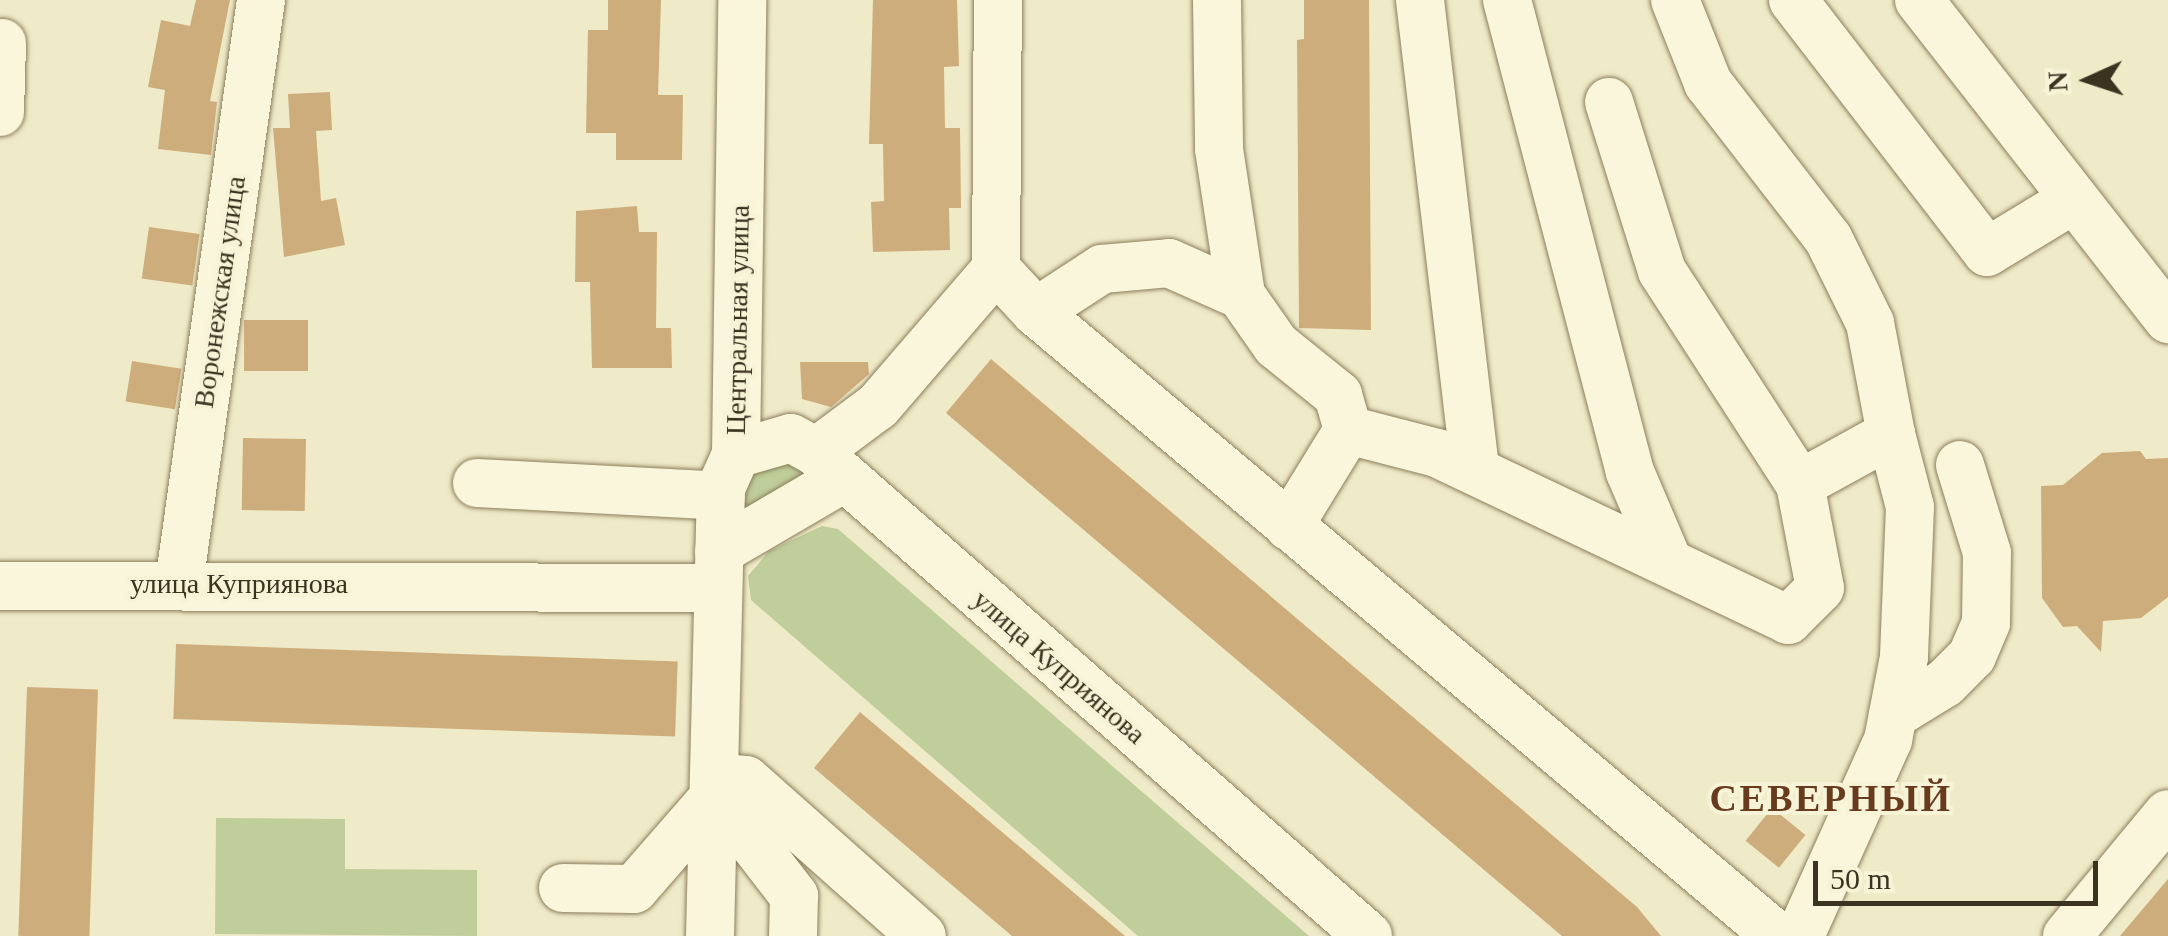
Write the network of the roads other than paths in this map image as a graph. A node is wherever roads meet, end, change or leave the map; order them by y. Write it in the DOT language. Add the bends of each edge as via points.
graph roads {
  1 [pos="261,0"];
  2 [pos="742,0"];
  3 [pos="998,0"];
  4 [pos="1217,0"];
  5 [pos="1420,0"];
  6 [pos="1507,0"];
  7 [pos="1675,0"];
  8 [pos="1793,0"];
  9 [pos="1919,0"];
  10 [pos="2,42"];
  11 [pos="1609,102"];
  12 [pos="0,112"];
  13 [pos="2074,199"];
  14 [pos="996,269"];
  15 [pos="1240,295"];
  16 [pos="1036,312"];
  17 [pos="2168,319"];
  18 [pos="1348,430"];
  19 [pos="1891,434"];
  20 [pos="829,465"];
  21 [pos="1960,465"];
  22 [pos="1475,471"];
  23 [pos="728,475"];
  24 [pos="477,483"];
  25 [pos="1800,484"];
  26 [pos="1289,526"];
  27 [pos="1668,561"];
  28 [pos="719,570"];
  29 [pos="179,584"];
  30 [pos="0,586"];
  31 [pos="1893,715"];
  32 [pos="717,786"];
  33 [pos="2168,814"];
  34 [pos="563,888"];
  35 [pos="710,936"];
  36 [pos="794,936"];
  37 [pos="922,936"];
  38 [pos="1368,936"];
  39 [pos="1777,936"];
  40 [pos="1800,936"];
  41 [pos="2067,936"];
  1 -- 29 [label="street, Воронежская улица"];
  2 -- 23 [label="street, Центральная улица"];
  3 -- 14 [label="street"];
  4 -- 15 [label="street" via="1219,149"];
  5 -- 22 [label="street"];
  6 -- 27 [label="street" via="1630,472"];
  7 -- 19 [label="street" via="1708,83 1828,238 1870,323"];
  8 -- 13 [label="street" via="1987,252"];
  9 -- 13 [label="street"];
  10 -- 12 [label="street"];
  11 -- 25 [label="street" via="1662,271"];
  13 -- 17 [label="street"];
  14 -- 16 [label="street"];
  14 -- 20 [label="street"];
  15 -- 16 [label="street" via="1169,263 1102,270"];
  15 -- 18 [label="street" via="1276,345 1338,395"];
  16 -- 26 [label="street"];
  18 -- 22 [label="street"];
  18 -- 26 [label="street"];
  19 -- 25 [label="street"];
  19 -- 31 [label="street" via="1910,507 1904,658"];
  20 -- 23 [label="street" via="790,438"];
  20 -- 28 [label="street"];
  20 -- 38 [label="street, улица Куприянова"];
  21 -- 31 [label="street" via="1987,553 1986,623 1972,656 1946,683"];
  22 -- 27 [label="street"];
  23 -- 24 [label="street"];
  23 -- 28 [label="street, Центральная улица"];
  25 -- 27 [label="street" via="1820,588 1788,620"];
  26 -- 39 [label="street"];
  28 -- 29 [label="street, улица Куприянова"];
  28 -- 32 [label="street, Центральная улица"];
  29 -- 30 [label="street, улица Куприянова"];
  31 -- 40 [label="street"];
  32 -- 34 [label="street" via="634,889"];
  32 -- 35 [label="street, Центральная улица"];
  32 -- 36 [label="street" via="794,896"];
  32 -- 37 [label="street" via="746,780"];
  33 -- 41 [label="street"];
}
